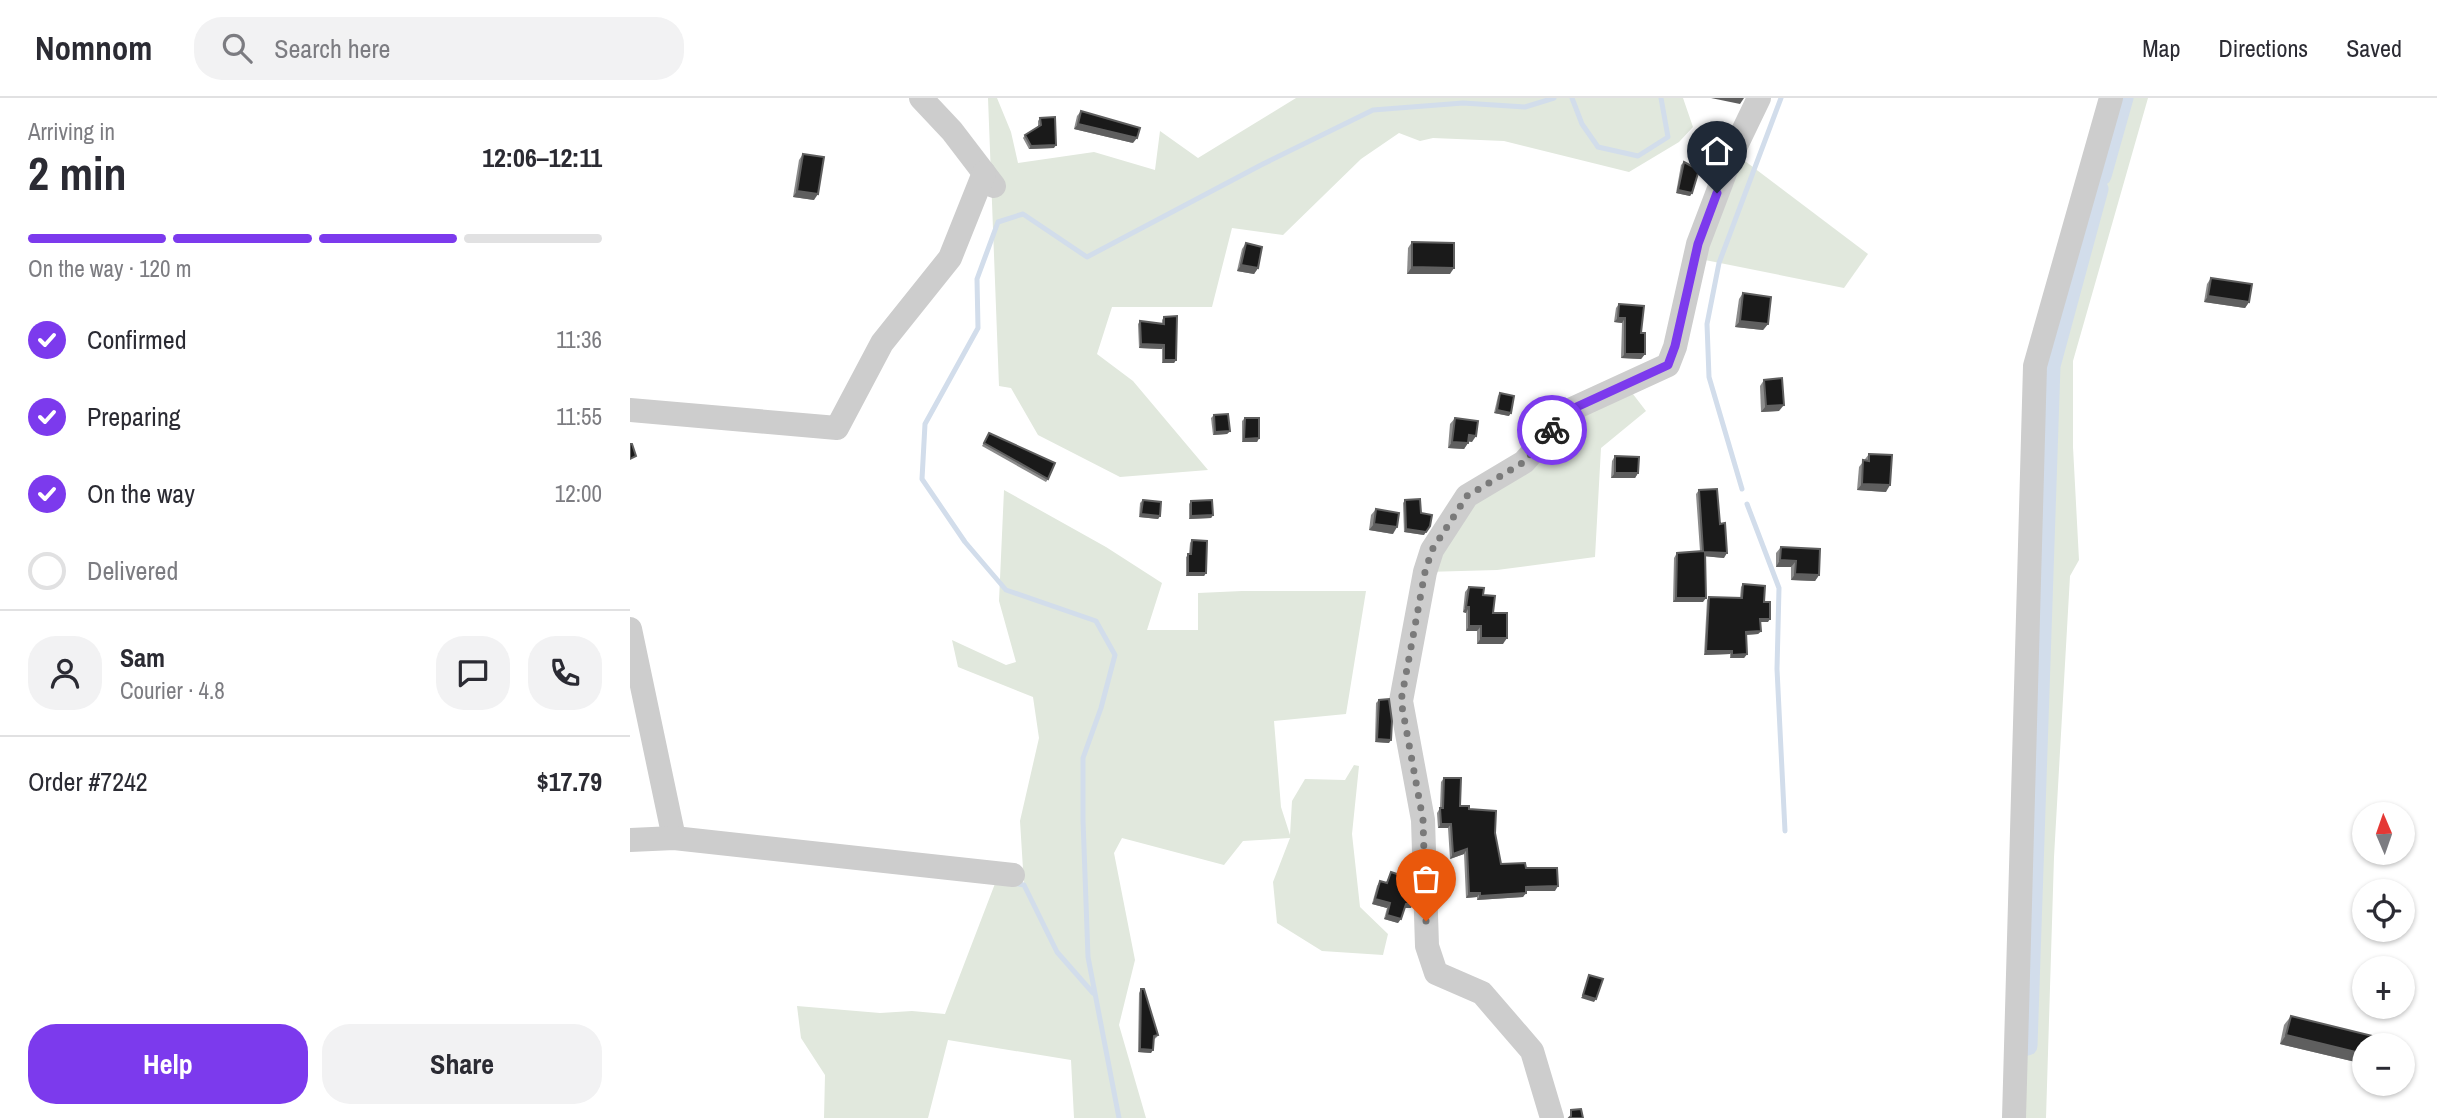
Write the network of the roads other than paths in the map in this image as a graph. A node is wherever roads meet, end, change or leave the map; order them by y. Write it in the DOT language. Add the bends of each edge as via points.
graph roads {
  1 [pos="921,98"];
  2 [pos="1759,98"];
  3 [pos="2110,98"];
  4 [pos="630,410"];
  5 [pos="630,629"];
  6 [pos="674,838"];
  7 [pos="630,840"];
  8 [pos="1013,875"];
  9 [pos="1552,1118"];
  10 [pos="2014,1118"];
  1 -- 4 [label="street" via="989,180 950,258 882,343 837,428"];
  2 -- 9 [label="street" via="1732,152 1698,244 1668,365 1570,410 1524,462 1467,496 1432,550 1425,572 1401,701 1423,820 1427,946 1436,973 1482,993 1532,1051"];
  3 -- 10 [label="street" via="2035,366"];
  5 -- 6 [label="street"];
  6 -- 7 [label="street"];
  6 -- 8 [label="street"];
}
